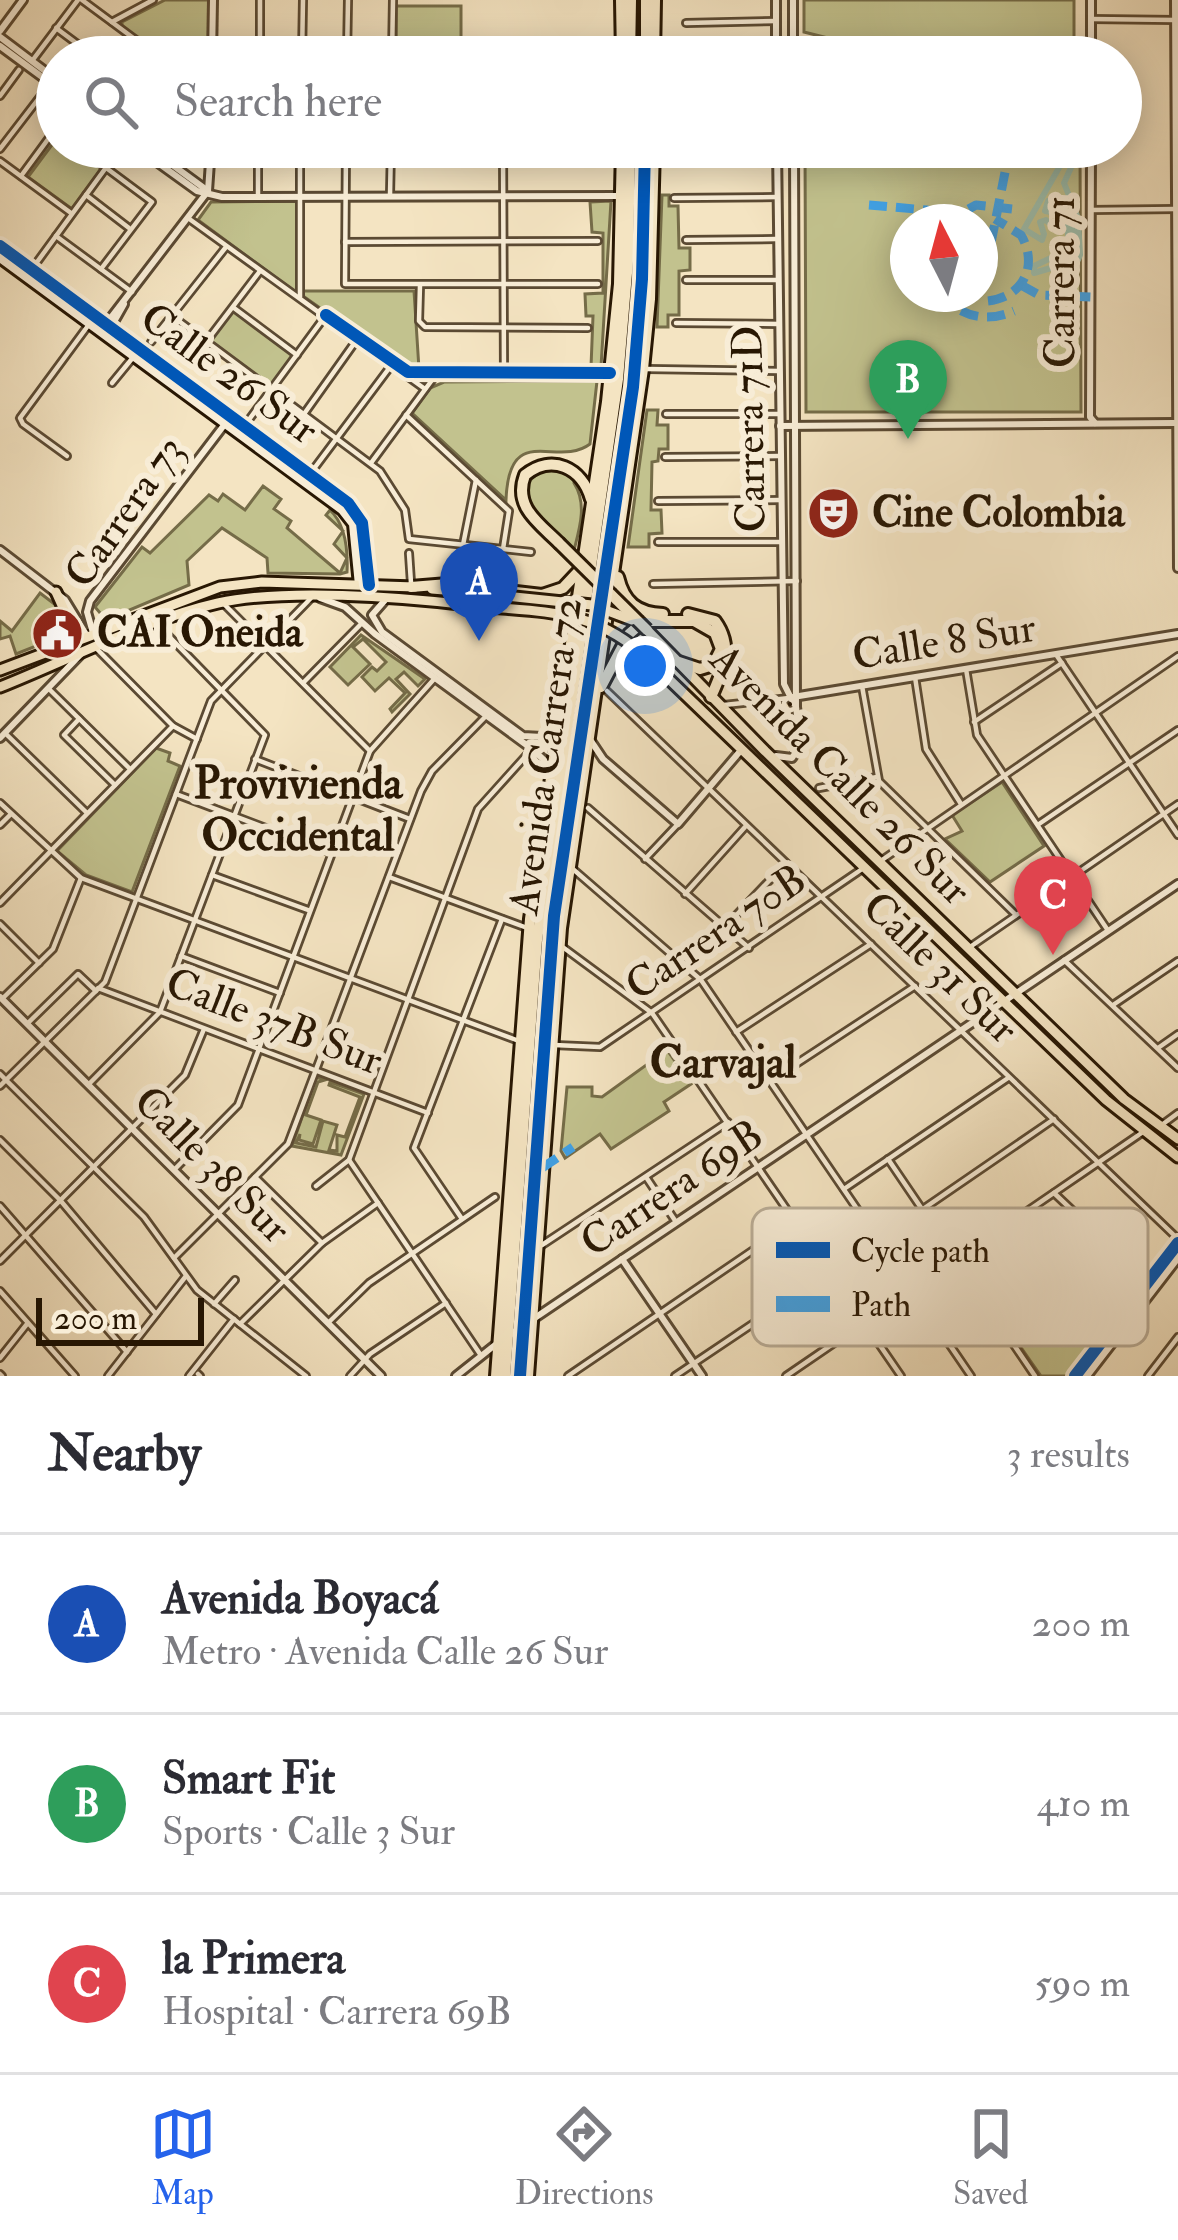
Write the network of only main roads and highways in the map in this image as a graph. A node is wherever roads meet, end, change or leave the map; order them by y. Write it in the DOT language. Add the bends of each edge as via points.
graph roads {
  1 [pos="622,0"];
  2 [pos="631,0"];
  3 [pos="650,0"];
  4 [pos="625,36"];
  5 [pos="628,36"];
  6 [pos="649,36"];
  7 [pos="655,36"];
  8 [pos="624,168"];
  9 [pos="626,168"];
  10 [pos="650,168"];
  11 [pos="651,168"];
  12 [pos="644,242"];
  13 [pos="0,245"];
  14 [pos="0,257"];
  15 [pos="628,261"];
  16 [pos="651,262"];
  17 [pos="618,292"];
  18 [pos="106,329"];
  19 [pos="607,402"];
  20 [pos="228,419"];
  21 [pos="612,426"];
  22 [pos="345,506"];
  23 [pos="593,507"];
  24 [pos="584,557"];
  25 [pos="616,563"];
  26 [pos="364,585"];
  27 [pos="411,587"];
  28 [pos="56,592"];
  29 [pos="647,630"];
  30 [pos="67,644"];
  31 [pos="679,662"];
  32 [pos="0,670"];
  33 [pos="0,687"];
  34 [pos="595,701"];
  35 [pos="715,701"];
  36 [pos="581,794"];
  37 [pos="547,803"];
  38 [pos="568,820"];
  39 [pos="552,824"];
  40 [pos="539,855"];
  41 [pos="557,886"];
  42 [pos="543,888"];
  43 [pos="562,921"];
  44 [pos="525,1043"];
  45 [pos="548,1045"];
  46 [pos="548,1095"];
  47 [pos="537,1114"];
  48 [pos="521,1128"];
  49 [pos="1178,1139"];
  50 [pos="511,1150"];
  51 [pos="1178,1157"];
  52 [pos="526,1324"];
  53 [pos="502,1341"];
  54 [pos="500,1376"];
  55 [pos="524,1376"];
  1 -- 4 [label="highway"];
  2 -- 5 [label="highway"];
  3 -- 6 [label="highway"];
  3 -- 7 [label="highway"];
  8 -- 17 [label="highway, Avenida Carrera 72"];
  9 -- 15 [label="highway, Avenida Carrera 72"];
  10 -- 12 [label="highway, Avenida Carrera 72"];
  11 -- 16 [label="highway, Avenida Carrera 72"];
  12 -- 16 [label="highway"];
  12 -- 38 [label="highway, Avenida Carrera 72" via="631,400"];
  13 -- 18 [label="main road, Calle 26 Sur"];
  14 -- 18 [label="main road, Calle 26 Sur"];
  15 -- 17 [label="highway"];
  15 -- 21 [label="highway, Avenida Carrera 72"];
  16 -- 25 [label="highway, Avenida Carrera 72"];
  17 -- 19 [label="highway, Avenida Carrera 72"];
  18 -- 20 [label="main road, Calle 26 Sur"];
  18 -- 20 [label="main road, Calle 26 Sur"];
  19 -- 21 [label="highway"];
  19 -- 23 [label="highway, Avenida Carrera 72"];
  20 -- 22 [label="main road, Calle 26 Sur"];
  20 -- 22 [label="main road, Calle 26 Sur"];
  21 -- 39 [label="highway, Avenida Carrera 72"];
  22 -- 26 [label="main road"];
  23 -- 24 [label="highway, Avenida Carrera 72"];
  23 -- 29 [label="highway, bridge" via="568,467 545,464 525,476 520,490 526,509"];
  24 -- 27 [label="highway" via="567,585 542,595"];
  24 -- 37 [label="highway, Avenida Carrera 72"];
  25 -- 34 [label="highway, Avenida Carrera 72"];
  25 -- 35 [label="highway" via="633,606 704,615 720,628 726,659"];
  26 -- 27 [label="main road, Avenida Calle 26 Sur"];
  26 -- 30 [label="main road, Avenida Calle 26 Sur" via="235,584"];
  27 -- 29 [label="main road, Avenida Calle 26 Sur, bridge" via="602,607"];
  28 -- 30 [label="main road" via="69,621"];
  29 -- 31 [label="main road, Avenida Calle 26 Sur"];
  30 -- 32 [label="main road, Avenida Calle 26 Sur"];
  31 -- 34 [label="highway" via="713,664 720,645 710,628 691,620 641,622"];
  31 -- 35 [label="main road, Avenida Calle 26 Sur"];
  33 -- 51 [label="main road, Avenida Calle 26 Sur, bridge" via="222,602 386,598 597,622 625,637"];
  34 -- 36 [label="highway, Avenida Carrera 72"];
  35 -- 49 [label="main road, Avenida Calle 26 Sur"];
  36 -- 38 [label="highway"];
  36 -- 43 [label="highway, Avenida Carrera 72"];
  37 -- 39 [label="highway"];
  37 -- 40 [label="highway, Avenida Carrera 72"];
  38 -- 41 [label="highway, Avenida Carrera 72"];
  39 -- 42 [label="highway, Avenida Carrera 72"];
  40 -- 42 [label="highway"];
  40 -- 44 [label="highway, Avenida Carrera 72"];
  41 -- 43 [label="highway"];
  41 -- 45 [label="highway, Avenida Carrera 72"];
  42 -- 44 [label="highway, Avenida Carrera 72"];
  43 -- 45 [label="highway, Avenida Carrera 72"];
  44 -- 48 [label="highway, Avenida Carrera 72"];
  44 -- 50 [label="highway, Avenida Carrera 72"];
  45 -- 46 [label="highway, Avenida Carrera 72"];
  45 -- 47 [label="highway, Avenida Carrera 72"];
  46 -- 47 [label="highway"];
  46 -- 52 [label="highway, Avenida Carrera 72"];
  47 -- 52 [label="highway, Avenida Carrera 72"];
  48 -- 50 [label="highway"];
  48 -- 53 [label="highway, Avenida Carrera 72"];
  50 -- 53 [label="highway, Avenida Carrera 72"];
  52 -- 55 [label="highway, Avenida Carrera 72"];
  53 -- 54 [label="highway, Avenida Carrera 72"];
}
